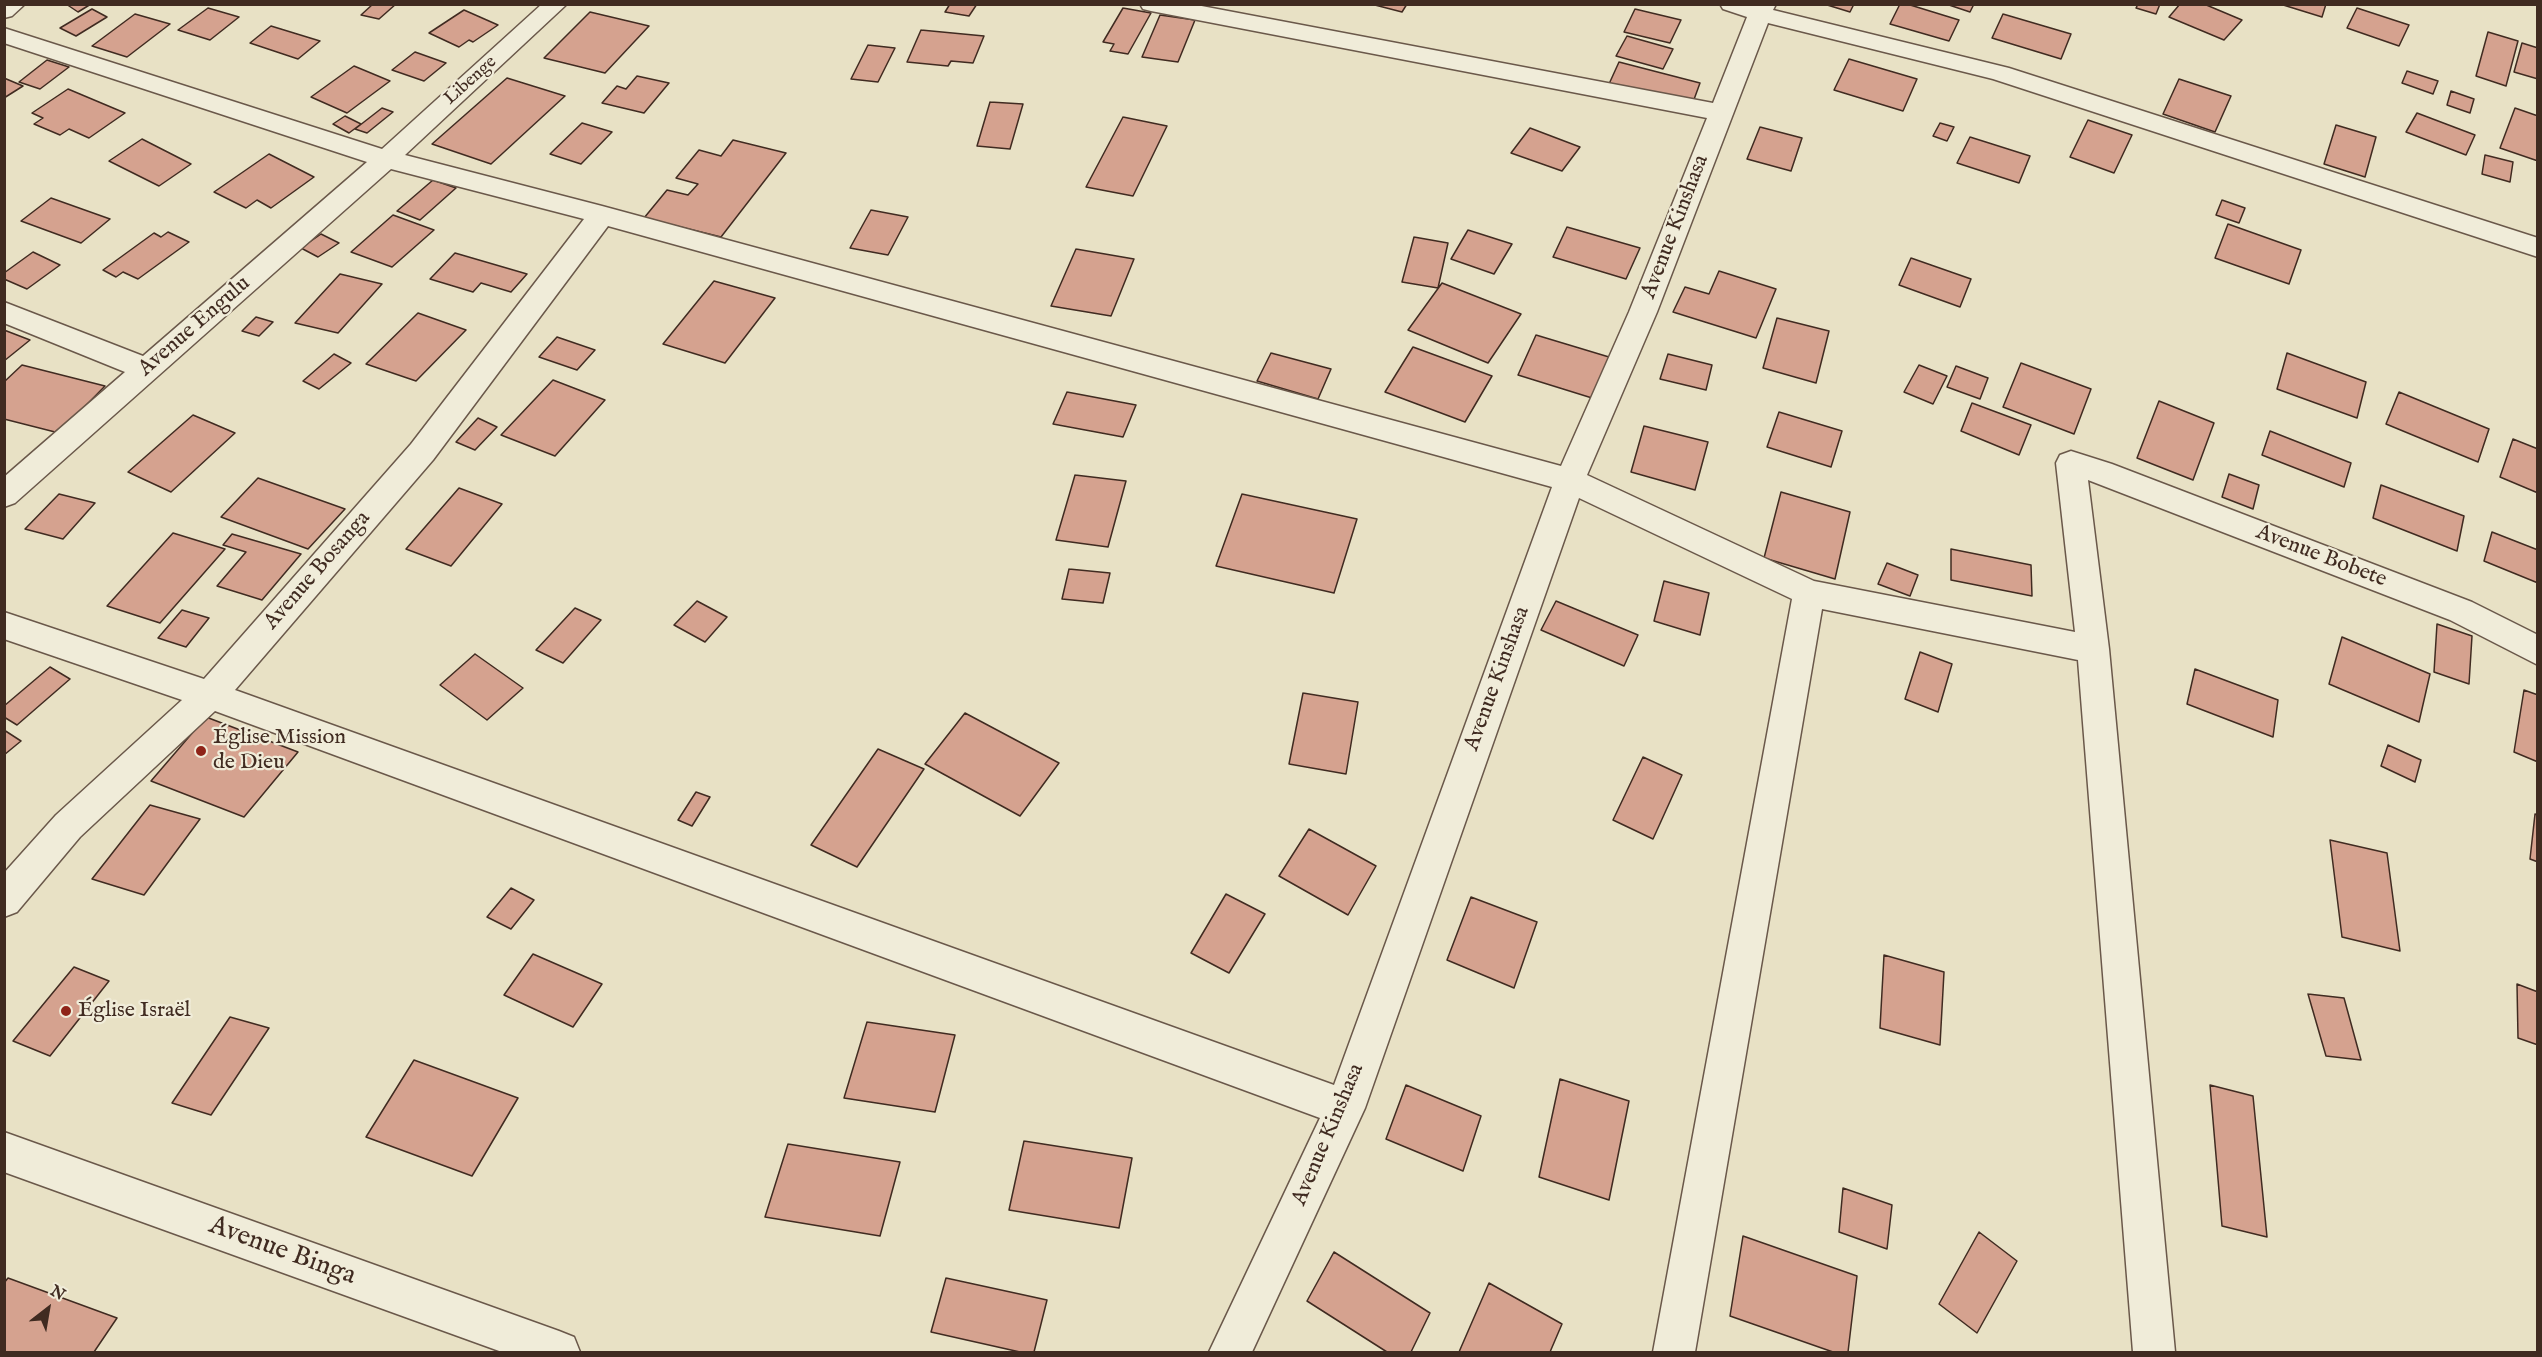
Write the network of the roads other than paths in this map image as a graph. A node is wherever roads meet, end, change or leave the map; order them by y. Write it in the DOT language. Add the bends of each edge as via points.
graph roads {
  1 [pos="14,4"];
  2 [pos="556,4"];
  3 [pos="1151,4"];
  4 [pos="1752,8"];
  5 [pos="4,11"];
  6 [pos="4,34"];
  7 [pos="1721,113"];
  8 [pos="386,159"];
  9 [pos="602,215"];
  10 [pos="2538,248"];
  11 [pos="4,312"];
  12 [pos="147,369"];
  13 [pos="1570,480"];
  14 [pos="4,495"];
  15 [pos="1809,593"];
  16 [pos="4,626"];
  17 [pos="2093,649"];
  18 [pos="2538,651"];
  19 [pos="210,695"];
  20 [pos="4,900"];
  21 [pos="1345,1108"];
  22 [pos="4,1152"];
  23 [pos="559,1353"];
  24 [pos="1230,1353"];
  25 [pos="1674,1353"];
  26 [pos="2154,1353"];
  1 -- 5 [label="street"];
  2 -- 8 [label="street, Libenge"];
  3 -- 7 [label="street"];
  4 -- 7 [label="street, Avenue Kinshasa"];
  4 -- 10 [label="street" via="2000,72"];
  6 -- 8 [label="street"];
  7 -- 13 [label="street, Avenue Kinshasa" via="1643,312"];
  8 -- 9 [label="street"];
  8 -- 12 [label="street, Avenue Engulu"];
  9 -- 13 [label="street"];
  9 -- 19 [label="street, Avenue Bosanga" via="422,452"];
  11 -- 12 [label="street"];
  12 -- 14 [label="street, Avenue Engulu"];
  13 -- 15 [label="street"];
  13 -- 21 [label="street, Avenue Kinshasa"];
  15 -- 17 [label="street"];
  15 -- 25 [label="street"];
  16 -- 19 [label="street"];
  17 -- 18 [label="street, Avenue Bobete" via="2071,463 2461,611"];
  17 -- 26 [label="street"];
  19 -- 20 [label="street, Avenue Bosanga" via="68,826"];
  19 -- 21 [label="street"];
  21 -- 24 [label="street, Avenue Kinshasa"];
  22 -- 23 [label="street, Avenue Binga"];
}
